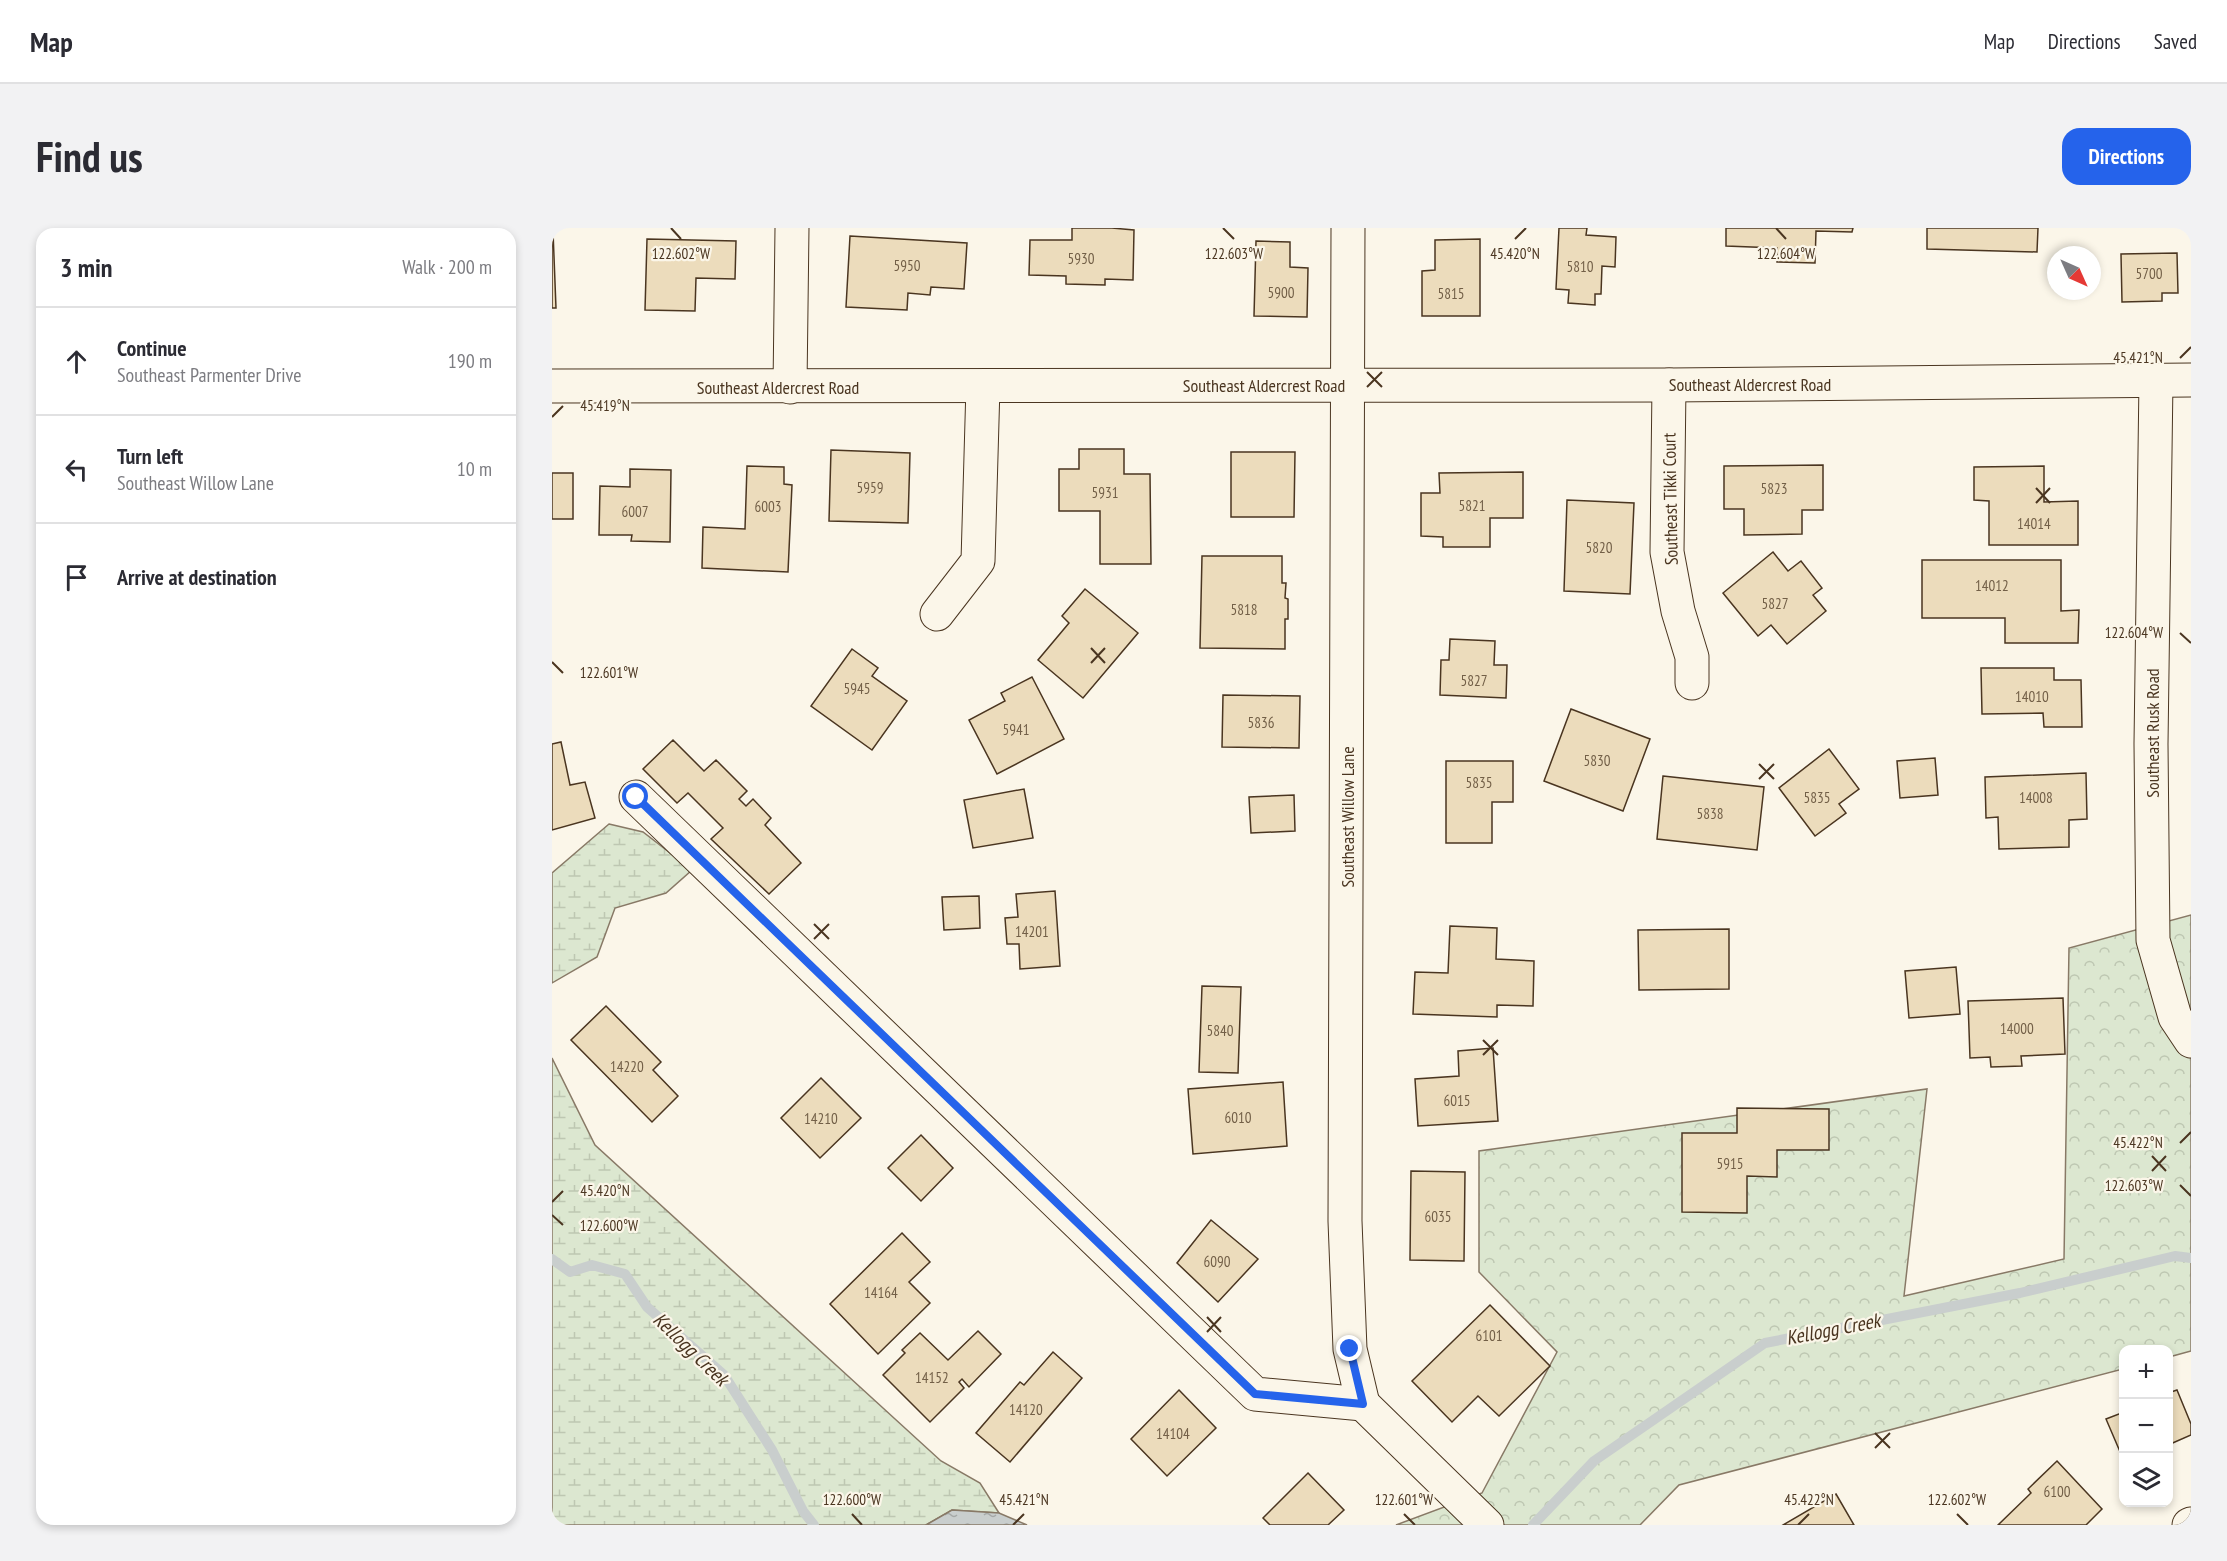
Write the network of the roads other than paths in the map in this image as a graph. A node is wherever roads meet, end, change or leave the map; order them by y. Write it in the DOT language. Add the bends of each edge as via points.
graph roads {
  1 [pos="792,228"];
  2 [pos="1348,228"];
  3 [pos="2156,380"];
  4 [pos="2191,380"];
  5 [pos="1349,385"];
  6 [pos="1669,385"];
  7 [pos="552,386"];
  8 [pos="983,386"];
  9 [pos="790,387"];
  10 [pos="937,614"];
  11 [pos="1692,683"];
  12 [pos="636,797"];
  13 [pos="2191,1041"];
  14 [pos="1363,1404"];
  15 [pos="1487,1525"];
  1 -- 9 [label="street"];
  2 -- 5 [label="street, Southeast Willow Lane"];
  3 -- 4 [label="street, Southeast Aldercrest Road"];
  3 -- 6 [label="street, Southeast Aldercrest Road"];
  3 -- 13 [label="street, Southeast Rusk Road" via="2151,744 2153,940 2175,1017"];
  5 -- 6 [label="street, Southeast Aldercrest Road"];
  5 -- 8 [label="street, Southeast Aldercrest Road"];
  5 -- 14 [label="street, Southeast Willow Lane" via="1345,1221 1350,1349"];
  6 -- 11 [label="street, Southeast Tikki Court" via="1667,552 1692,657"];
  7 -- 9 [label="street, Southeast Aldercrest Road"];
  8 -- 9 [label="street, Southeast Aldercrest Road"];
  8 -- 10 [label="street" via="978,561"];
  12 -- 14 [label="street" via="1255,1394"];
  14 -- 15 [label="street"];
}
